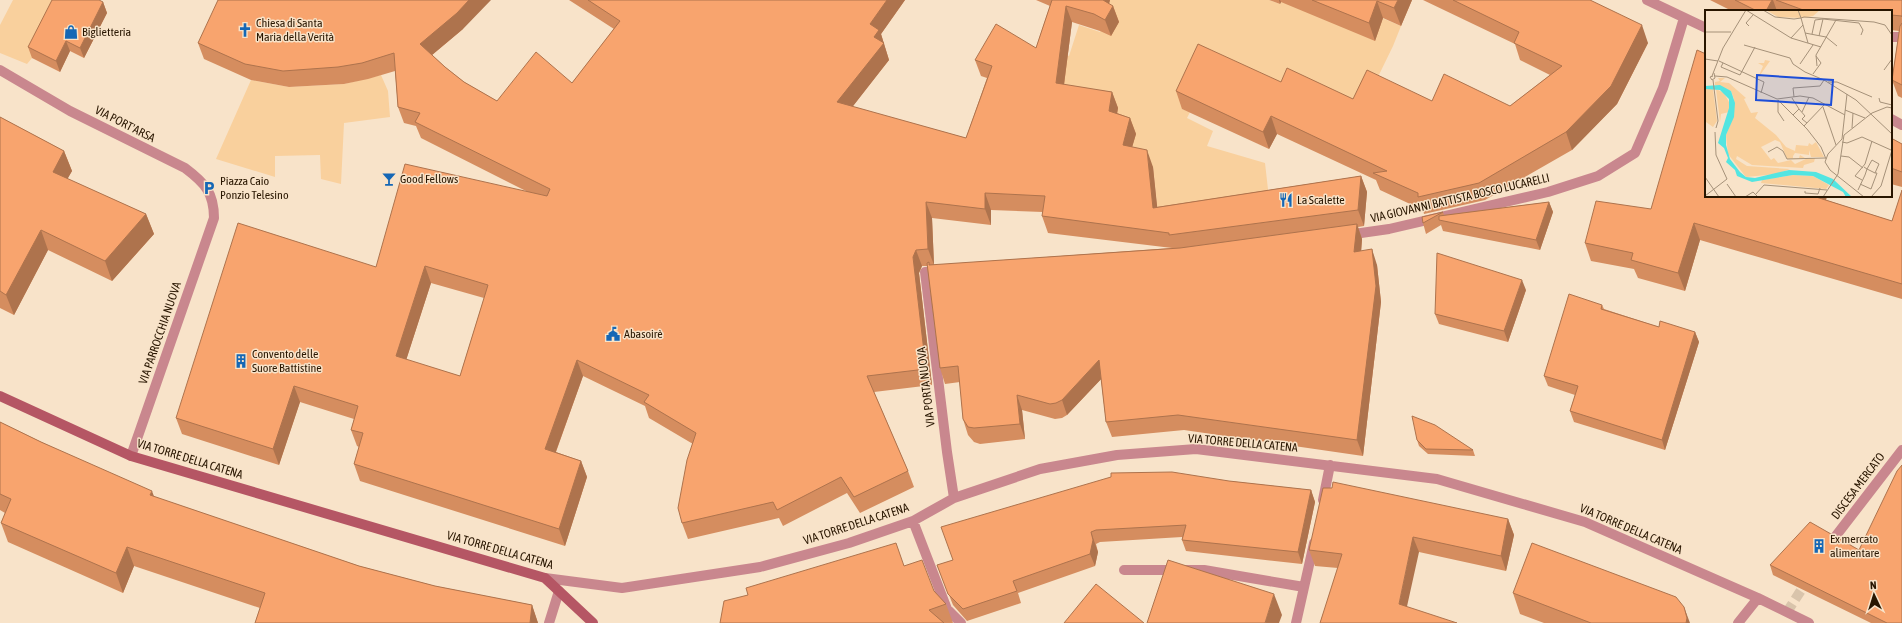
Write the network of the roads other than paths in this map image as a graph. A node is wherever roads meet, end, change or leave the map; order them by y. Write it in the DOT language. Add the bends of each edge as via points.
graph roads {
  1 [pos="1647,0"];
  2 [pos="1684,18"];
  3 [pos="1705,28"];
  4 [pos="0,70"];
  5 [pos="1892,120"];
  6 [pos="1902,125"];
  7 [pos="214,218"];
  8 [pos="1334,237"];
  9 [pos="952,270"];
  10 [pos="0,396"];
  11 [pos="1902,450"];
  12 [pos="131,456"];
  13 [pos="1330,466"];
  14 [pos="954,498"];
  15 [pos="1320,511"];
  16 [pos="913,521"];
  17 [pos="1316,534"];
  18 [pos="1835,537"];
  19 [pos="1124,570"];
  20 [pos="545,578"];
  21 [pos="1304,588"];
  22 [pos="559,591"];
  23 [pos="1758,598"];
  24 [pos="549,623"];
  25 [pos="593,623"];
  26 [pos="961,623"];
  27 [pos="1296,623"];
  28 [pos="1738,623"];
  29 [pos="1809,623"];
  1 -- 2 [label="street"];
  2 -- 3 [label="street"];
  2 -- 8 [label="street, VIA GIOVANNI BATTISTA BOSCO LUCARELLI" via="1663,88 1635,153 1598,176 1548,192 1389,229"];
  4 -- 7 [label="street, VIA PORT'ARSA" via="70,111 185,168 210,192 214,204"];
  5 -- 6 [label="street"];
  7 -- 12 [label="street, VIA PARROCCHIA NUOVA"];
  9 -- 14 [label="street, VIA PORTA NUOVA" via="925,272"];
  10 -- 12 [label="street, VIA TORRE DELLA CATENA"];
  11 -- 18 [label="street, DISCESA MERCATO"];
  12 -- 20 [label="street, VIA TORRE DELLA CATENA"];
  13 -- 14 [label="street, VIA TORRE DELLA CATENA" via="1196,449 1117,455 1040,469"];
  13 -- 15 [label="street"];
  13 -- 23 [label="street, VIA TORRE DELLA CATENA" via="1437,480 1585,522"];
  14 -- 16 [label="street, VIA TORRE DELLA CATENA"];
  16 -- 20 [label="street, VIA TORRE DELLA CATENA" via="849,542 752,568 622,588"];
  16 -- 26 [label="street" via="947,609"];
  17 -- 21 [label="street"];
  19 -- 21 [label="street" via="1204,570"];
  20 -- 22 [label="street"];
  21 -- 27 [label="street"];
  22 -- 24 [label="street"];
  22 -- 25 [label="street"];
  23 -- 28 [label="street"];
  23 -- 29 [label="street, VIA TORRE DELLA CATENA"];
}
